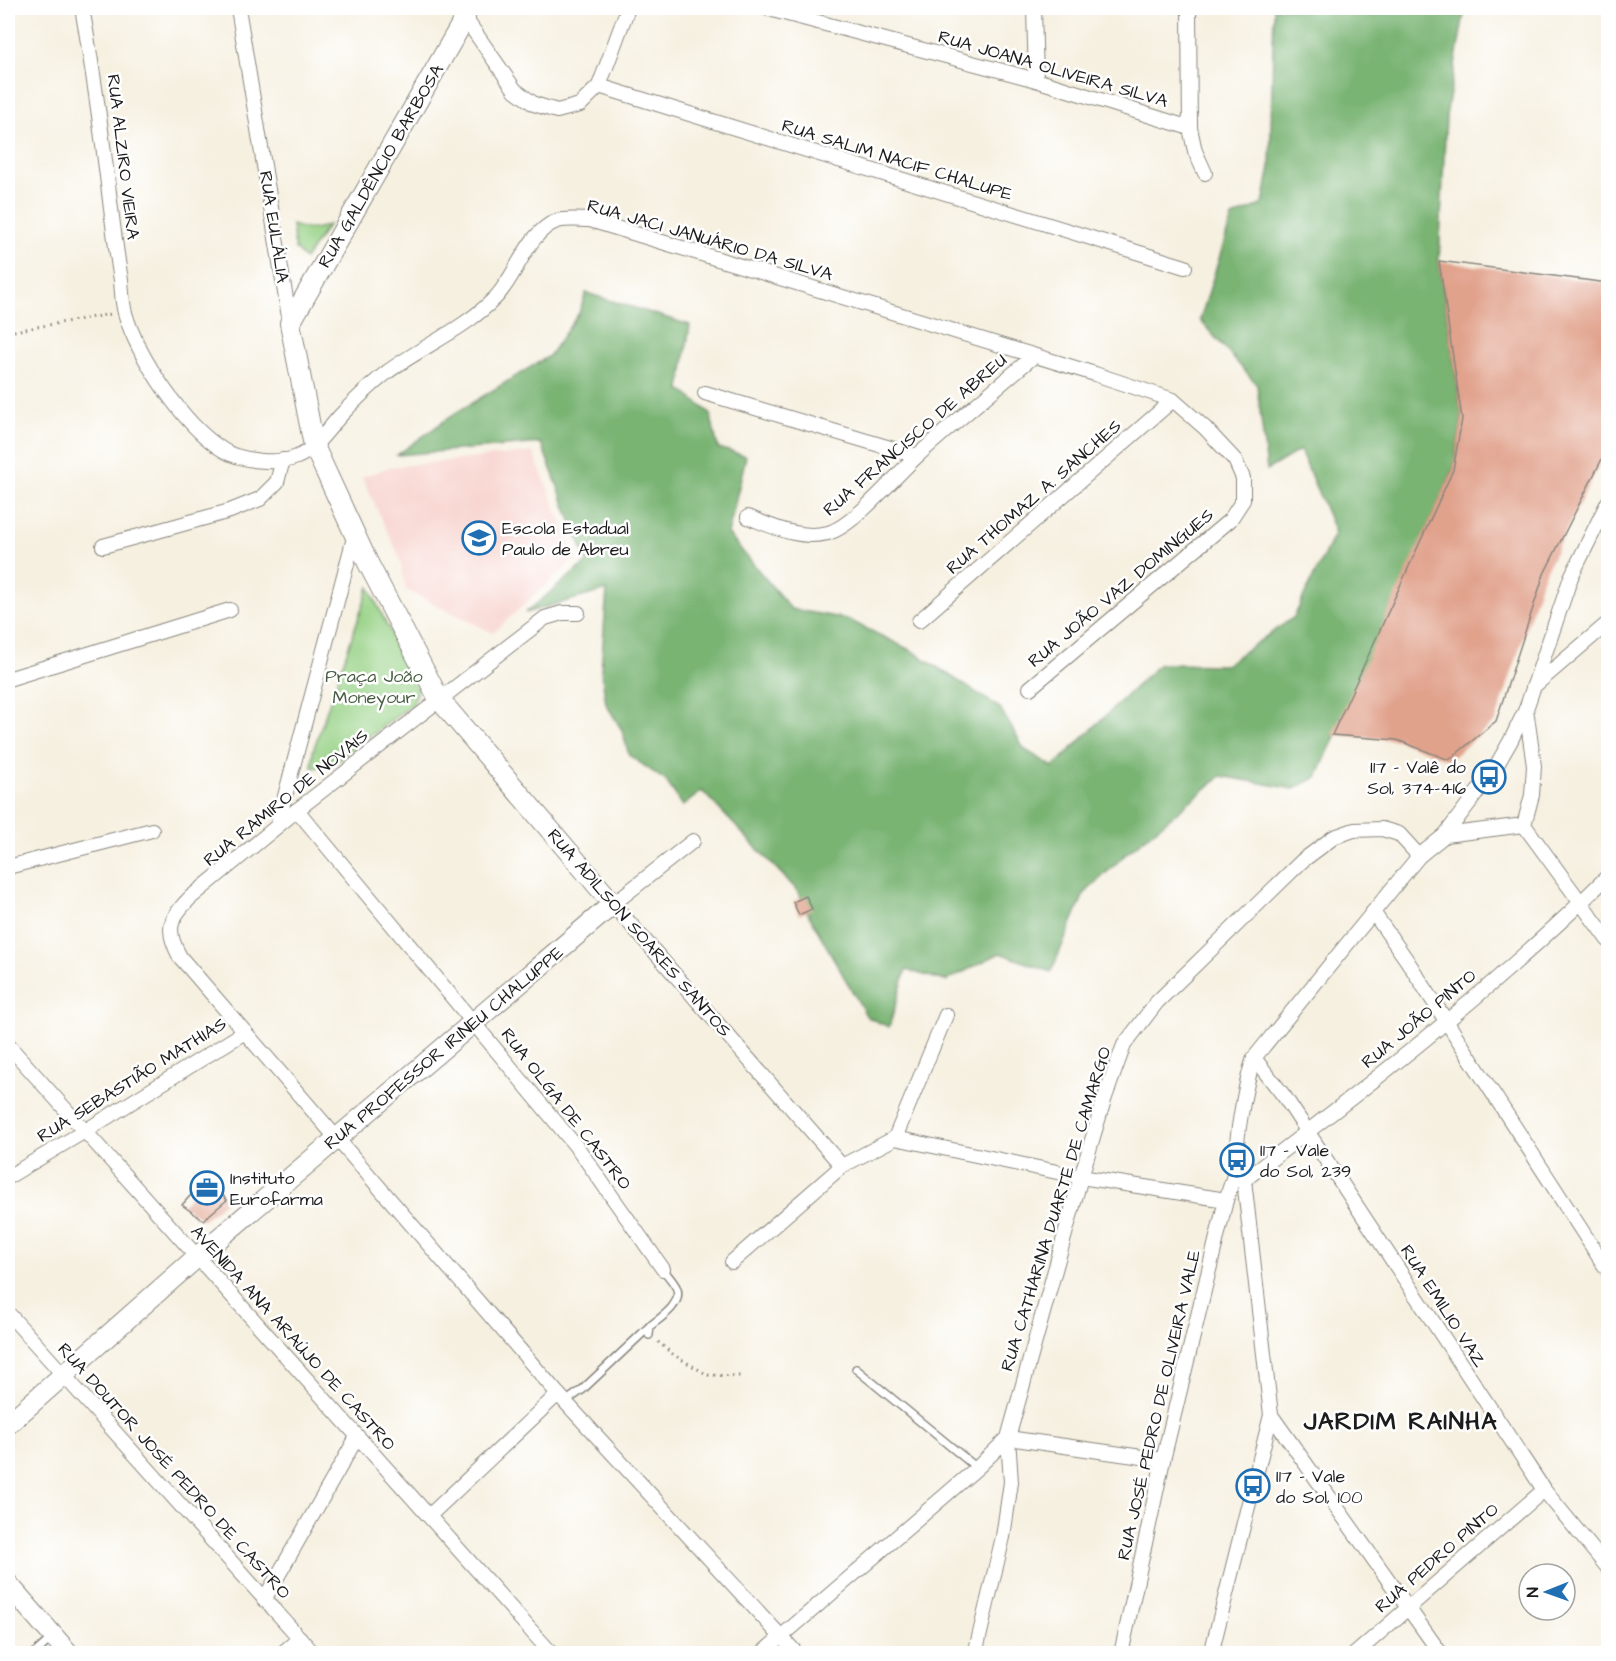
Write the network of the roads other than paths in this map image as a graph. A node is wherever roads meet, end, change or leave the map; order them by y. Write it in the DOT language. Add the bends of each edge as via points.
graph roads {
  1 [pos="82,8"];
  2 [pos="238,8"];
  3 [pos="628,8"];
  4 [pos="765,8"];
  5 [pos="1034,8"];
  6 [pos="1189,8"];
  7 [pos="463,13"];
  8 [pos="1036,80"];
  9 [pos="599,86"];
  10 [pos="1191,128"];
  11 [pos="1205,173"];
  12 [pos="1185,267"];
  13 [pos="290,323"];
  14 [pos="1034,356"];
  15 [pos="705,393"];
  16 [pos="1173,400"];
  17 [pos="314,446"];
  18 [pos="917,456"];
  19 [pos="283,460"];
  20 [pos="1608,502"];
  21 [pos="748,517"];
  22 [pos="355,534"];
  23 [pos="103,546"];
  24 [pos="230,610"];
  25 [pos="578,613"];
  26 [pos="919,621"];
  27 [pos="1608,624"];
  28 [pos="8,679"];
  29 [pos="1030,688"];
  30 [pos="1531,688"];
  31 [pos="439,699"];
  32 [pos="1526,709"];
  33 [pos="297,810"];
  34 [pos="1524,825"];
  35 [pos="278,826"];
  36 [pos="152,830"];
  37 [pos="1445,835"];
  38 [pos="693,841"];
  39 [pos="1419,856"];
  40 [pos="8,867"];
  41 [pos="1608,876"];
  42 [pos="1581,903"];
  43 [pos="614,904"];
  44 [pos="1373,912"];
  45 [pos="1608,940"];
  46 [pos="946,1016"];
  47 [pos="475,1022"];
  48 [pos="1447,1022"];
  49 [pos="244,1032"];
  50 [pos="8,1045"];
  51 [pos="1254,1058"];
  52 [pos="85,1131"];
  53 [pos="1307,1133"];
  54 [pos="895,1138"];
  55 [pos="337,1139"];
  56 [pos="842,1166"];
  57 [pos="1237,1166"];
  58 [pos="8,1177"];
  59 [pos="1081,1177"];
  60 [pos="1244,1180"];
  61 [pos="1226,1200"];
  62 [pos="197,1257"];
  63 [pos="732,1262"];
  64 [pos="663,1269"];
  65 [pos="1608,1271"];
  66 [pos="8,1313"];
  67 [pos="856,1369"];
  68 [pos="62,1374"];
  69 [pos="562,1398"];
  70 [pos="1271,1415"];
  71 [pos="8,1424"];
  72 [pos="357,1437"];
  73 [pos="1008,1437"];
  74 [pos="1164,1460"];
  75 [pos="976,1468"];
  76 [pos="1544,1490"];
  77 [pos="429,1516"];
  78 [pos="1608,1568"];
  79 [pos="8,1584"];
  80 [pos="264,1599"];
  81 [pos="1409,1607"];
  82 [pos="781,1635"];
  83 [pos="53,1637"];
  84 [pos="300,1638"];
  85 [pos="34,1653"];
  86 [pos="69,1653"];
  87 [pos="281,1653"];
  88 [pos="314,1653"];
  89 [pos="552,1653"];
  90 [pos="761,1653"];
  91 [pos="797,1653"];
  92 [pos="975,1653"];
  93 [pos="1120,1653"];
  94 [pos="1211,1653"];
  95 [pos="1355,1653"];
  96 [pos="1441,1653"];
  1 -- 19 [label="street, RUA ALZIRO VIEIRA" via="125,312 138,345 181,410 206,436 242,458"];
  2 -- 13 [label="street, RUA EULÁLIA"];
  3 -- 9 [label="street"];
  4 -- 8 [label="street, RUA JOANA OLIVEIRA SILVA"];
  5 -- 8 [label="street"];
  6 -- 10 [label="street"];
  7 -- 9 [label="street" via="515,90 534,104 557,111 580,105"];
  7 -- 13 [label="street, RUA GALDÊNCIO BARBOSA"];
  8 -- 10 [label="street, RUA JOANA OLIVEIRA SILVA"];
  9 -- 12 [label="street, RUA SALIM NACIF CHALUPE"];
  10 -- 11 [label="street"];
  13 -- 17 [label="street, RUA EULÁLIA"];
  14 -- 16 [label="street, RUA JACI JANUÁRIO DA SILVA"];
  14 -- 17 [label="street, RUA JACI JANUÁRIO DA SILVA" via="590,220 571,219 556,222 539,234 496,297 363,392"];
  14 -- 18 [label="street, RUA FRANCISCO DE ABREU"];
  15 -- 18 [label="street"];
  16 -- 26 [label="street, RUA THOMAZ A. SANCHES"];
  16 -- 29 [label="street, RUA JOÃO VAZ DOMINGUES" via="1236,460 1243,478 1243,500 1230,520"];
  17 -- 19 [label="street" via="297,457"];
  17 -- 22 [label="street, RUA EULÁLIA"];
  18 -- 21 [label="street, RUA FRANCISCO DE ABREU" via="850,520 831,532 810,536"];
  19 -- 23 [label="street" via="277,482 260,499"];
  20 -- 30 [label="street" via="1571,577"];
  22 -- 31 [label="street, RUA ADILSON SOARES SANTOS"];
  22 -- 35 [label="street"];
  24 -- 28 [label="street"];
  25 -- 31 [label="street, RUA RAMIRO DE NOVAIS" via="545,618"];
  27 -- 30 [label="street"];
  30 -- 32 [label="street"];
  31 -- 33 [label="street, RUA RAMIRO DE NOVAIS"];
  31 -- 43 [label="street, RUA ADILSON SOARES SANTOS"];
  32 -- 34 [label="street" via="1534,766"];
  32 -- 37 [label="street" via="1494,770"];
  33 -- 35 [label="street, RUA RAMIRO DE NOVAIS"];
  33 -- 47 [label="street, RUA OLGA DE CASTRO"];
  34 -- 37 [label="street"];
  34 -- 42 [label="street"];
  35 -- 49 [label="street, RUA RAMIRO DE NOVAIS" via="190,898 170,925 171,941 180,957"];
  36 -- 40 [label="street"];
  37 -- 39 [label="street"];
  38 -- 43 [label="street, RUA PROFESSOR IRINEU CHALUPPE"];
  39 -- 44 [label="street"];
  39 -- 59 [label="street, RUA CATHARINA DUARTE DE CAMARGO" via="1399,834 1383,829 1354,830 1334,837 1302,861 1156,1002 1124,1044"];
  41 -- 42 [label="street, RUA JOÃO PINTO"];
  42 -- 45 [label="street"];
  42 -- 48 [label="street, RUA JOÃO PINTO"];
  43 -- 47 [label="street, RUA PROFESSOR IRINEU CHALUPPE"];
  43 -- 56 [label="street, RUA ADILSON SOARES SANTOS"];
  44 -- 48 [label="street"];
  44 -- 51 [label="street"];
  46 -- 54 [label="street"];
  47 -- 55 [label="street, RUA PROFESSOR IRINEU CHALUPPE"];
  47 -- 64 [label="street, RUA OLGA DE CASTRO" via="579,1150"];
  48 -- 53 [label="street, RUA JOÃO PINTO"];
  48 -- 65 [label="street"];
  49 -- 52 [label="street, RUA SEBASTIÃO MATHIAS"];
  49 -- 55 [label="street"];
  50 -- 52 [label="street, AVENIDA ANA ARAÚJO DE CASTRO"];
  51 -- 53 [label="street, RUA EMILIO VAZ"];
  51 -- 57 [label="street" via="1239,1128"];
  52 -- 58 [label="street, RUA SEBASTIÃO MATHIAS"];
  52 -- 62 [label="street, AVENIDA ANA ARAÚJO DE CASTRO"];
  53 -- 60 [label="street, RUA JOÃO PINTO"];
  53 -- 76 [label="street, RUA EMILIO VAZ"];
  54 -- 56 [label="street"];
  54 -- 59 [label="street"];
  55 -- 62 [label="street, RUA PROFESSOR IRINEU CHALUPPE"];
  55 -- 69 [label="street"];
  56 -- 63 [label="street"];
  57 -- 60 [label="street"];
  57 -- 61 [label="street, RUA JOSÉ PEDRO DE OLIVEIRA VALE"];
  59 -- 61 [label="street"];
  59 -- 73 [label="street, RUA CATHARINA DUARTE DE CAMARGO"];
  60 -- 70 [label="street"];
  61 -- 74 [label="street, RUA JOSÉ PEDRO DE OLIVEIRA VALE"];
  62 -- 68 [label="street, RUA PROFESSOR IRINEU CHALUPPE"];
  62 -- 72 [label="street, AVENIDA ANA ARAÚJO DE CASTRO"];
  64 -- 69 [label="lane" via="677,1288 678,1299 672,1307 582,1390"];
  66 -- 68 [label="street, RUA DOUTOR JOSÉ PEDRO DE CASTRO"];
  67 -- 75 [label="lane"];
  68 -- 71 [label="street, RUA PROFESSOR IRINEU CHALUPPE"];
  68 -- 80 [label="street, RUA DOUTOR JOSÉ PEDRO DE CASTRO"];
  69 -- 77 [label="street"];
  69 -- 82 [label="street"];
  70 -- 81 [label="street"];
  70 -- 94 [label="street"];
  72 -- 77 [label="street, AVENIDA ANA ARAÚJO DE CASTRO"];
  72 -- 80 [label="street"];
  73 -- 74 [label="street"];
  73 -- 75 [label="street"];
  73 -- 92 [label="street" via="1011,1482 1003,1537"];
  74 -- 93 [label="street, RUA JOSÉ PEDRO DE OLIVEIRA VALE"];
  75 -- 82 [label="street"];
  76 -- 78 [label="street, RUA EMILIO VAZ"];
  76 -- 81 [label="street, RUA PEDRO PINTO"];
  77 -- 89 [label="street, AVENIDA ANA ARAÚJO DE CASTRO"];
  79 -- 83 [label="street"];
  80 -- 84 [label="street, RUA DOUTOR JOSÉ PEDRO DE CASTRO"];
  81 -- 95 [label="street, RUA PEDRO PINTO"];
  81 -- 96 [label="street"];
  82 -- 90 [label="street"];
  82 -- 91 [label="street"];
  83 -- 85 [label="lane"];
  83 -- 86 [label="street"];
  84 -- 87 [label="street"];
  84 -- 88 [label="street, RUA DOUTOR JOSÉ PEDRO DE CASTRO"];
}
